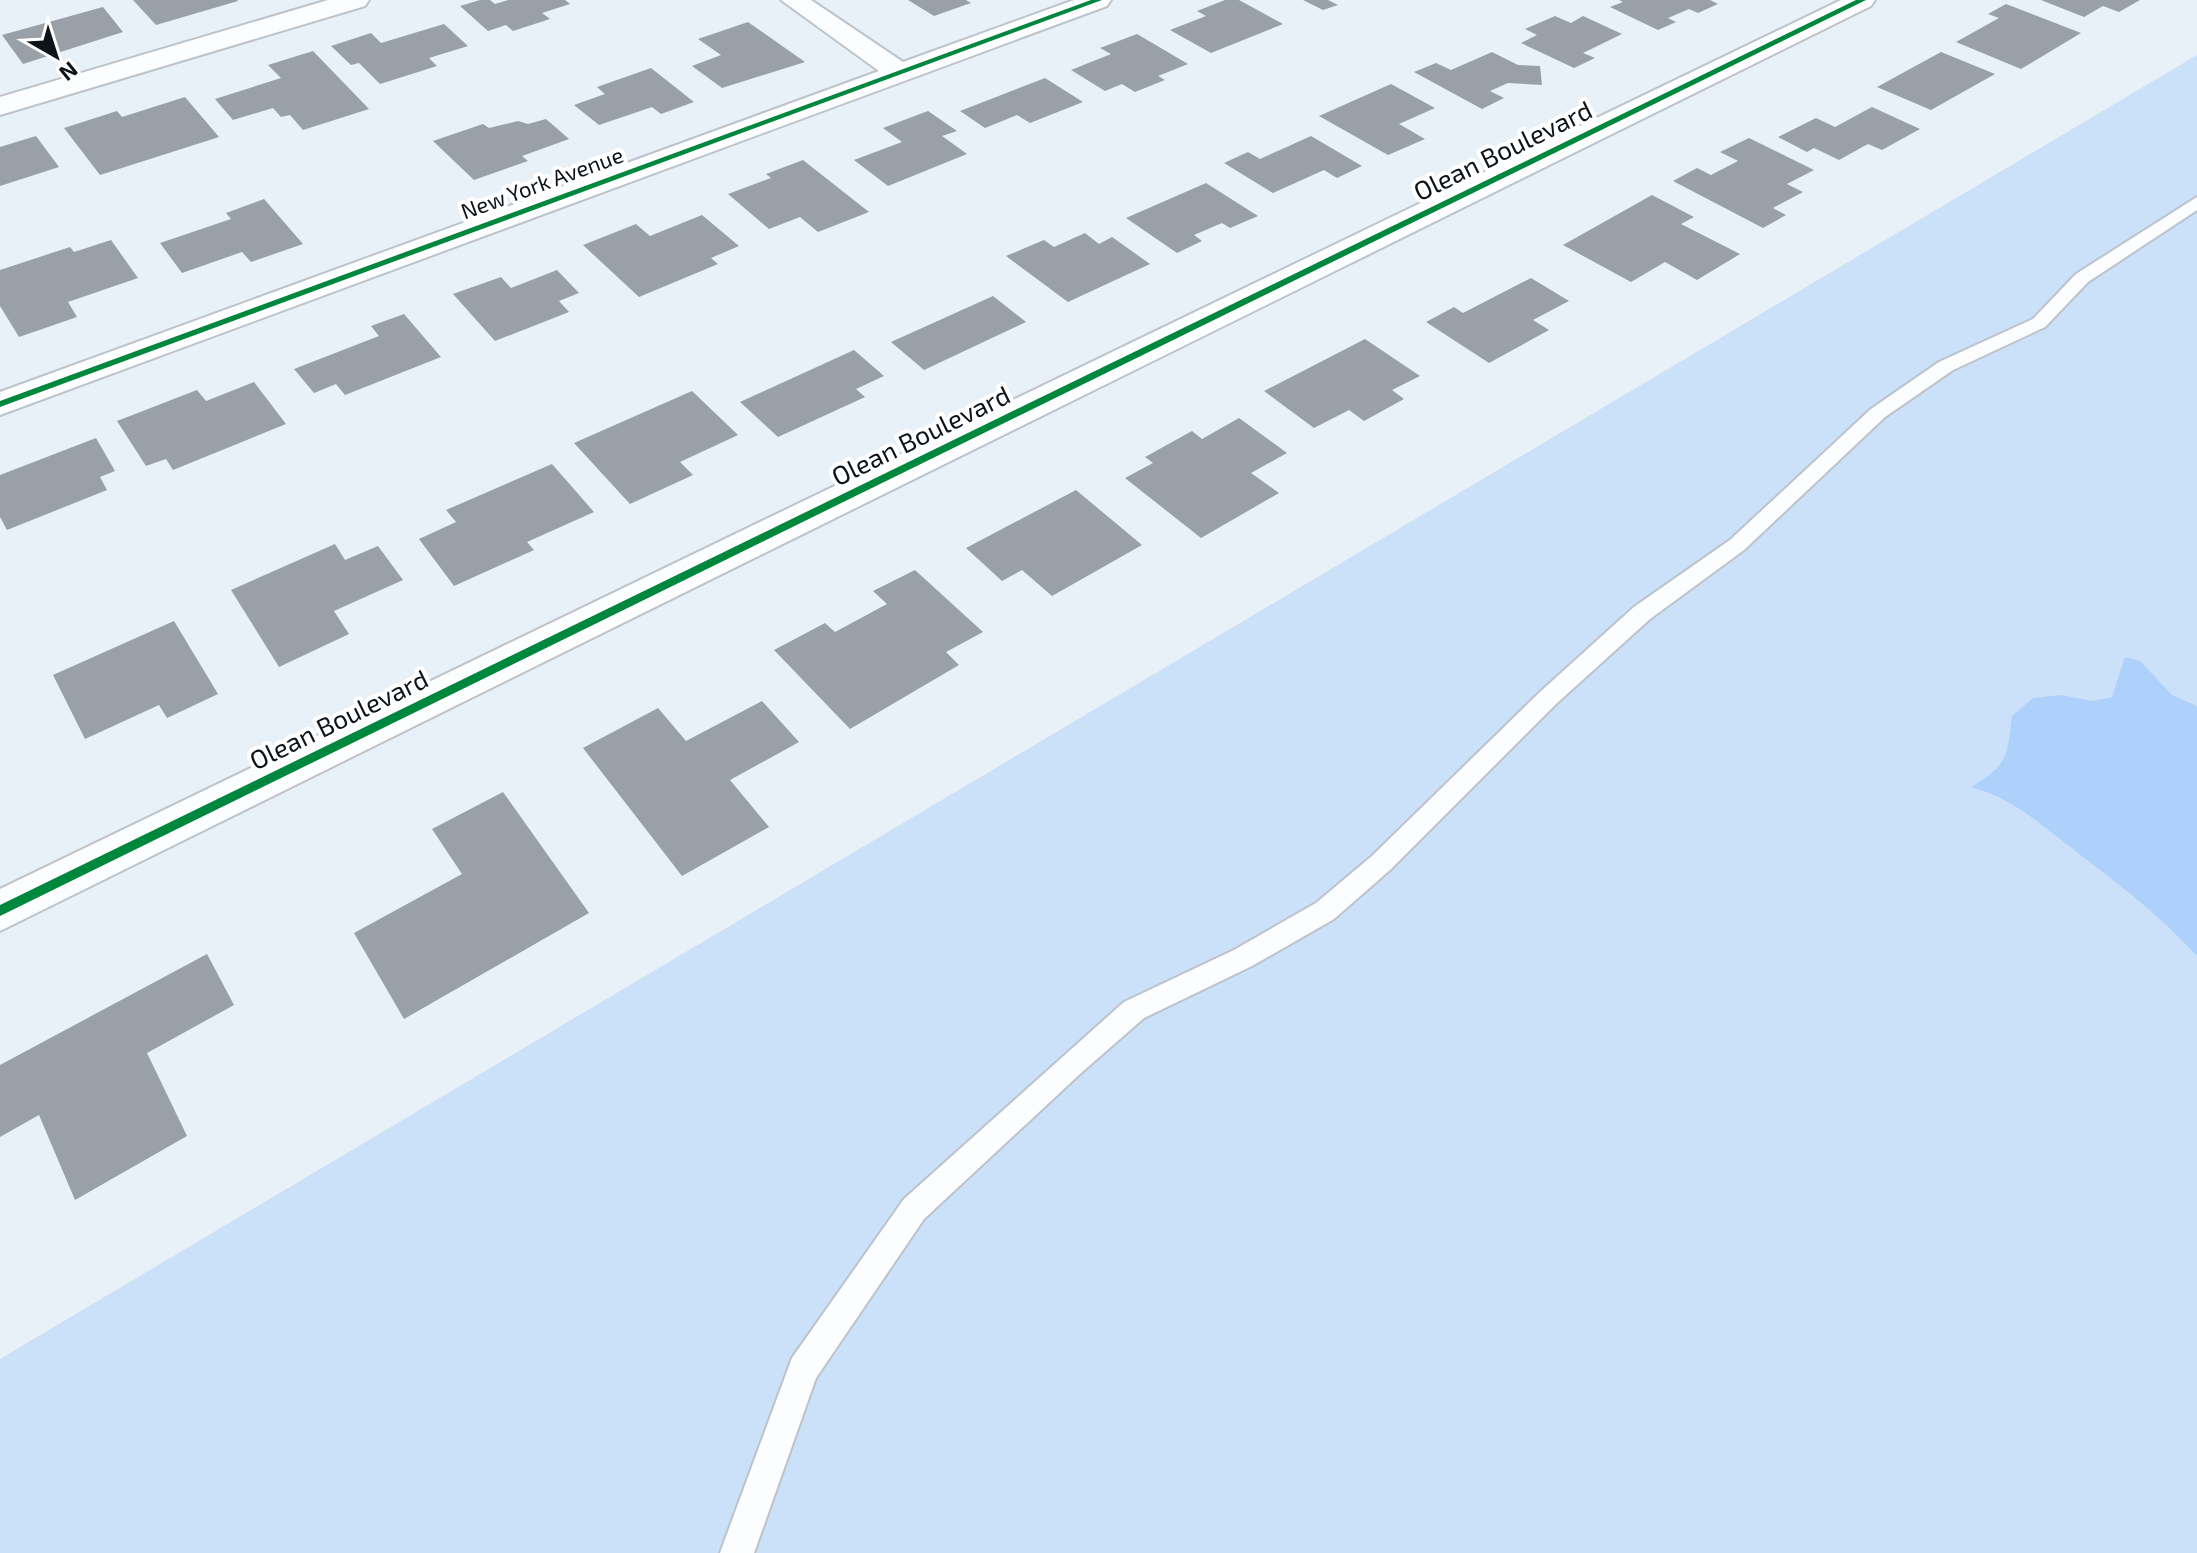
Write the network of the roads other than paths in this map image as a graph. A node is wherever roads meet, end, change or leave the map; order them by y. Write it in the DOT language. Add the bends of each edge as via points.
graph roads {
  1 [pos="356,0"];
  2 [pos="794,0"];
  3 [pos="1098,0"];
  4 [pos="1862,0"];
  5 [pos="900,73"];
  6 [pos="0,106"];
  7 [pos="2197,202"];
  8 [pos="0,404"];
  9 [pos="0,911"];
  10 [pos="737,1553"];
  1 -- 6 [label="street"];
  2 -- 5 [label="street"];
  3 -- 5 [label="street, New York Avenue"];
  4 -- 9 [label="street, Olean Boulevard"];
  5 -- 8 [label="street, New York Avenue"];
  7 -- 10 [label="lane" via="2082,278 2039,323 1946,366 1878,413 1737,545 1642,613 1325,911 1134,1010 914,1209 803,1369"];
}
